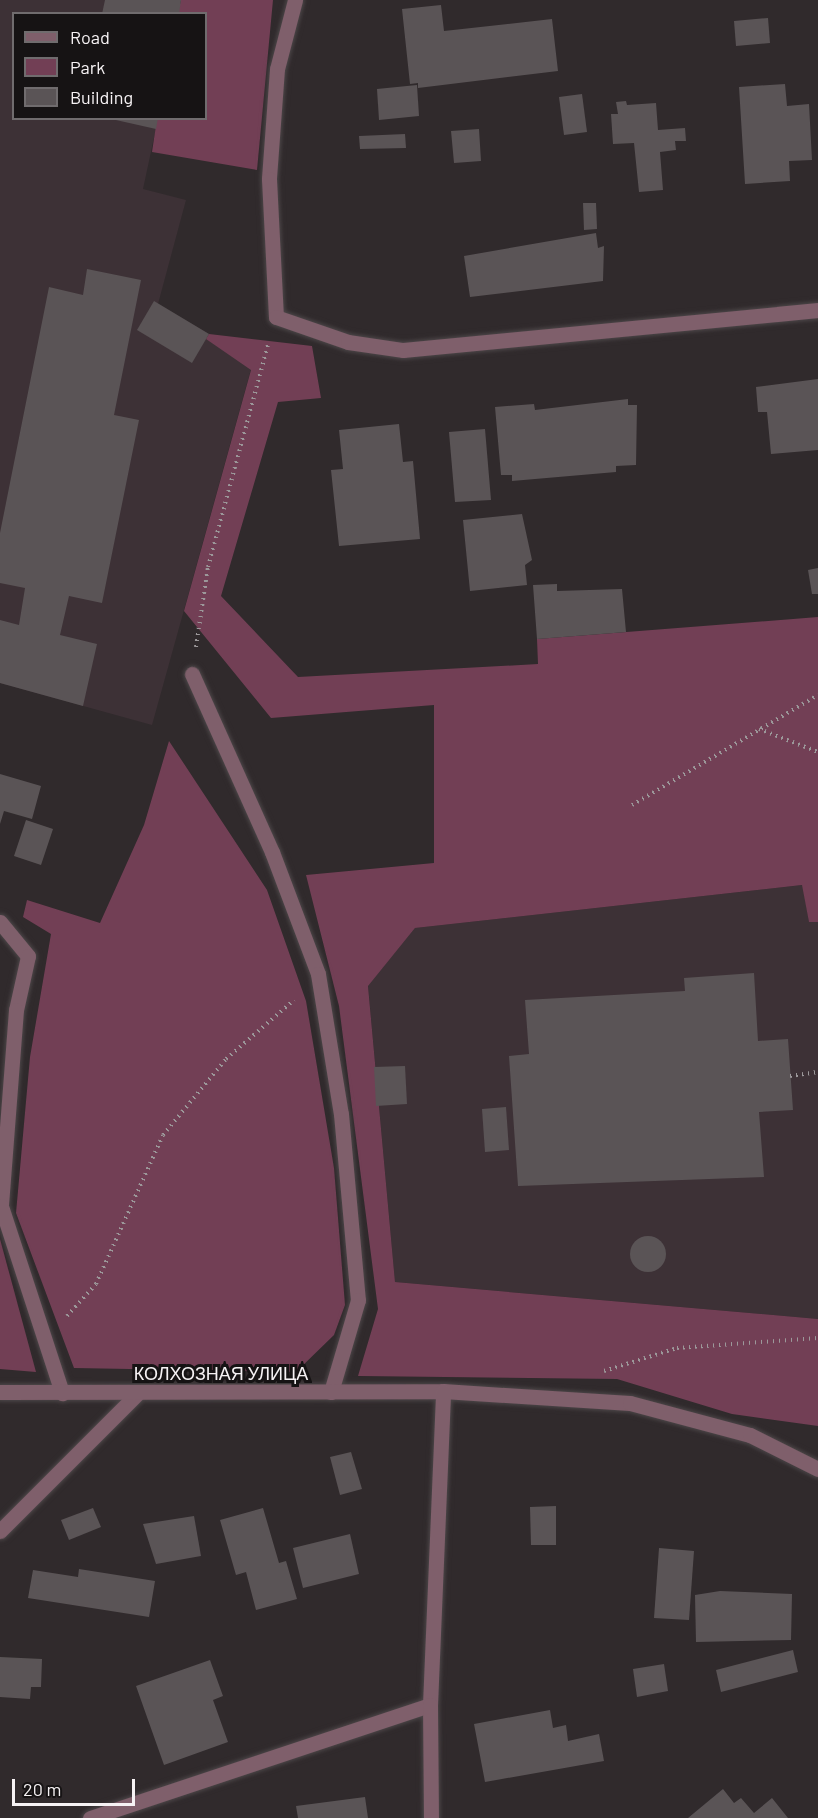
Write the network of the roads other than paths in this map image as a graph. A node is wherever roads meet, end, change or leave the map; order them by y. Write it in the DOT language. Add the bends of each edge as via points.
graph roads {
  1 [pos="295,0"];
  2 [pos="818,310"];
  3 [pos="192,674"];
  4 [pos="0,922"];
  5 [pos="443,1391"];
  6 [pos="0,1392"];
  7 [pos="331,1392"];
  8 [pos="62,1393"];
  9 [pos="138,1393"];
  10 [pos="818,1469"];
  11 [pos="0,1531"];
  12 [pos="430,1705"];
  13 [pos="90,1818"];
  14 [pos="431,1818"];
  1 -- 2 [label="street" via="277,69 269,179 276,317 348,342 403,350"];
  3 -- 7 [label="street" via="272,852 319,978 341,1114 358,1300"];
  4 -- 8 [label="street" via="28,956 16,1010 1,1206"];
  5 -- 7 [label="street, КОЛХОЗНАЯ УЛИЦА"];
  5 -- 10 [label="street, КОЛХОЗНАЯ УЛИЦА" via="630,1403 750,1435"];
  5 -- 12 [label="street"];
  6 -- 8 [label="street, КОЛХОЗНАЯ УЛИЦА"];
  7 -- 9 [label="street, КОЛХОЗНАЯ УЛИЦА"];
  8 -- 9 [label="street, КОЛХОЗНАЯ УЛИЦА"];
  9 -- 11 [label="street"];
  12 -- 13 [label="street"];
  12 -- 14 [label="street"];
}
